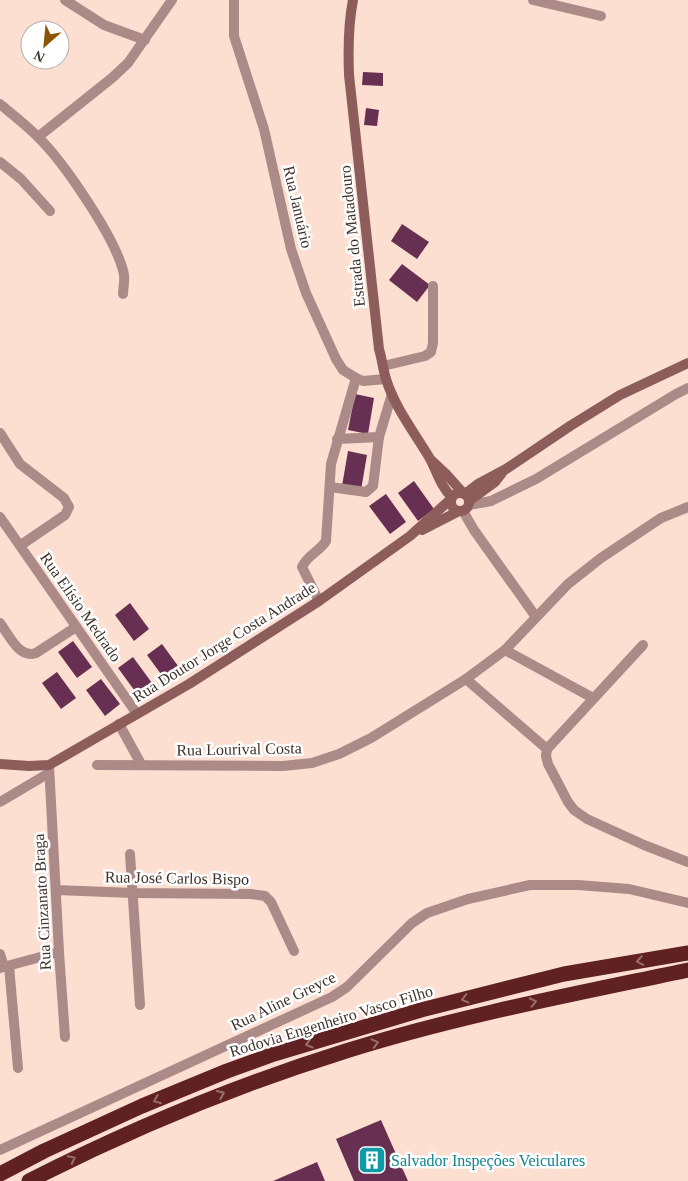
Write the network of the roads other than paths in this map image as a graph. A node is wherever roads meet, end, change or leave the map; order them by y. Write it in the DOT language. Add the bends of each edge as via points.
graph roads {
  1 [pos="65,0"];
  2 [pos="172,0"];
  3 [pos="234,0"];
  4 [pos="353,0"];
  5 [pos="533,0"];
  6 [pos="601,16"];
  7 [pos="145,40"];
  8 [pos="0,104"];
  9 [pos="38,137"];
  10 [pos="0,162"];
  11 [pos="50,211"];
  12 [pos="433,286"];
  13 [pos="123,294"];
  14 [pos="688,363"];
  15 [pos="383,366"];
  16 [pos="356,378"];
  17 [pos="386,379"];
  18 [pos="688,388"];
  19 [pos="392,394"];
  20 [pos="0,433"];
  21 [pos="379,437"];
  22 [pos="337,439"];
  23 [pos="430,458"];
  24 [pos="330,487"];
  25 [pos="452,498"];
  26 [pos="465,503"];
  27 [pos="688,507"];
  28 [pos="0,517"];
  29 [pos="410,536"];
  30 [pos="21,545"];
  31 [pos="319,601"];
  32 [pos="536,617"];
  33 [pos="0,623"];
  34 [pos="76,627"];
  35 [pos="644,646"];
  36 [pos="505,650"];
  37 [pos="466,679"];
  38 [pos="593,698"];
  39 [pos="137,714"];
  40 [pos="119,724"];
  41 [pos="547,749"];
  42 [pos="0,764"];
  43 [pos="141,764"];
  44 [pos="97,765"];
  45 [pos="49,769"];
  46 [pos="0,802"];
  47 [pos="130,854"];
  48 [pos="688,862"];
  49 [pos="56,890"];
  50 [pos="134,893"];
  51 [pos="688,903"];
  52 [pos="294,951"];
  53 [pos="58,952"];
  54 [pos="688,953"];
  55 [pos="0,954"];
  56 [pos="4,967"];
  57 [pos="688,970"];
  58 [pos="140,1005"];
  59 [pos="66,1037"];
  60 [pos="18,1068"];
  61 [pos="0,1150"];
  62 [pos="0,1174"];
  63 [pos="29,1181"];
  1 -- 7 [label="street" via="104,25"];
  2 -- 7 [label="street"];
  3 -- 16 [label="street, Rua Januário" via="234,36 264,129 298,271 336,359 343,370"];
  4 -- 15 [label="main road, Estrada do Matadouro" via="349,75"];
  5 -- 6 [label="street"];
  7 -- 9 [label="street" via="112,78"];
  8 -- 9 [label="street"];
  9 -- 13 [label="street" via="106,231 124,275"];
  10 -- 11 [label="street" via="21,178"];
  12 -- 15 [label="street" via="432,352"];
  14 -- 26 [label="main road, Rua Doutor Jorge Costa Andrade" via="620,395 570,426 506,469 495,482"];
  15 -- 17 [label="main road, Estrada do Matadouro"];
  16 -- 17 [label="street" via="363,381"];
  16 -- 22 [label="street"];
  17 -- 19 [label="main road, Estrada do Matadouro"];
  18 -- 26 [label="street" via="536,479 491,501"];
  19 -- 21 [label="street"];
  19 -- 23 [label="main road, Estrada do Matadouro"];
  20 -- 30 [label="street" via="20,464 69,507 65,515"];
  21 -- 22 [label="street"];
  21 -- 24 [label="street" via="373,486 366,492"];
  22 -- 24 [label="street"];
  23 -- 25 [label="main road, Estrada do Matadouro"];
  23 -- 26 [label="main road, Estrada do Matadouro" via="448,474"];
  24 -- 31 [label="street" via="326,541 304,561 302,567"];
  25 -- 26 [label="main road" via="457,493"];
  25 -- 26 [label="main road, Estrada do Matadouro" via="452,507"];
  25 -- 29 [label="main road, Rua Doutor Jorge Costa Andrade"];
  26 -- 29 [label="main road, Rua Doutor Jorge Costa Andrade"];
  26 -- 32 [label="street" via="474,530"];
  27 -- 32 [label="street, Rua Lourival Costa" via="661,518 601,558 568,584"];
  28 -- 30 [label="street, Rua Elísio Medrado"];
  29 -- 31 [label="main road, Rua Doutor Jorge Costa Andrade"];
  30 -- 34 [label="street, Rua Elísio Medrado"];
  31 -- 39 [label="main road, Rua Doutor Jorge Costa Andrade"];
  32 -- 36 [label="street, Rua Lourival Costa"];
  33 -- 34 [label="street" via="17,648 31,655"];
  34 -- 39 [label="street, Rua Elísio Medrado"];
  35 -- 38 [label="street"];
  36 -- 37 [label="street, Rua Lourival Costa"];
  36 -- 38 [label="street"];
  37 -- 41 [label="street"];
  37 -- 43 [label="street, Rua Lourival Costa" via="371,738 339,754 312,762 283,766"];
  38 -- 41 [label="street"];
  39 -- 40 [label="main road, Rua Doutor Jorge Costa Andrade"];
  40 -- 43 [label="street"];
  40 -- 45 [label="main road, Rua Doutor Jorge Costa Andrade"];
  41 -- 48 [label="street" via="548,764 574,810 644,845"];
  42 -- 45 [label="main road"];
  43 -- 44 [label="street, Rua Lourival Costa"];
  45 -- 46 [label="street"];
  45 -- 49 [label="street, Rua Cinzanato Braga"];
  47 -- 50 [label="street"];
  49 -- 50 [label="street, Rua José Carlos Bispo"];
  49 -- 53 [label="street, Rua Cinzanato Braga"];
  50 -- 52 [label="street, Rua José Carlos Bispo" via="265,896 271,902"];
  50 -- 58 [label="street"];
  51 -- 61 [label="street, Rua Aline Greyce" via="629,889 530,885 468,899 427,913 332,997"];
  53 -- 56 [label="street"];
  53 -- 59 [label="street, Rua Cinzanato Braga"];
  54 -- 62 [label="highway, Rodovia Engenheiro Vasco Filho, one-way" via="556,976 421,1010 274,1054 142,1106"];
  55 -- 56 [label="street"];
  56 -- 60 [label="street"];
  63 -- 57 [label="highway, Rodovia Engenheiro Vasco Filho, one-way" via="104,1144 226,1092 348,1050 503,1009"];
}
